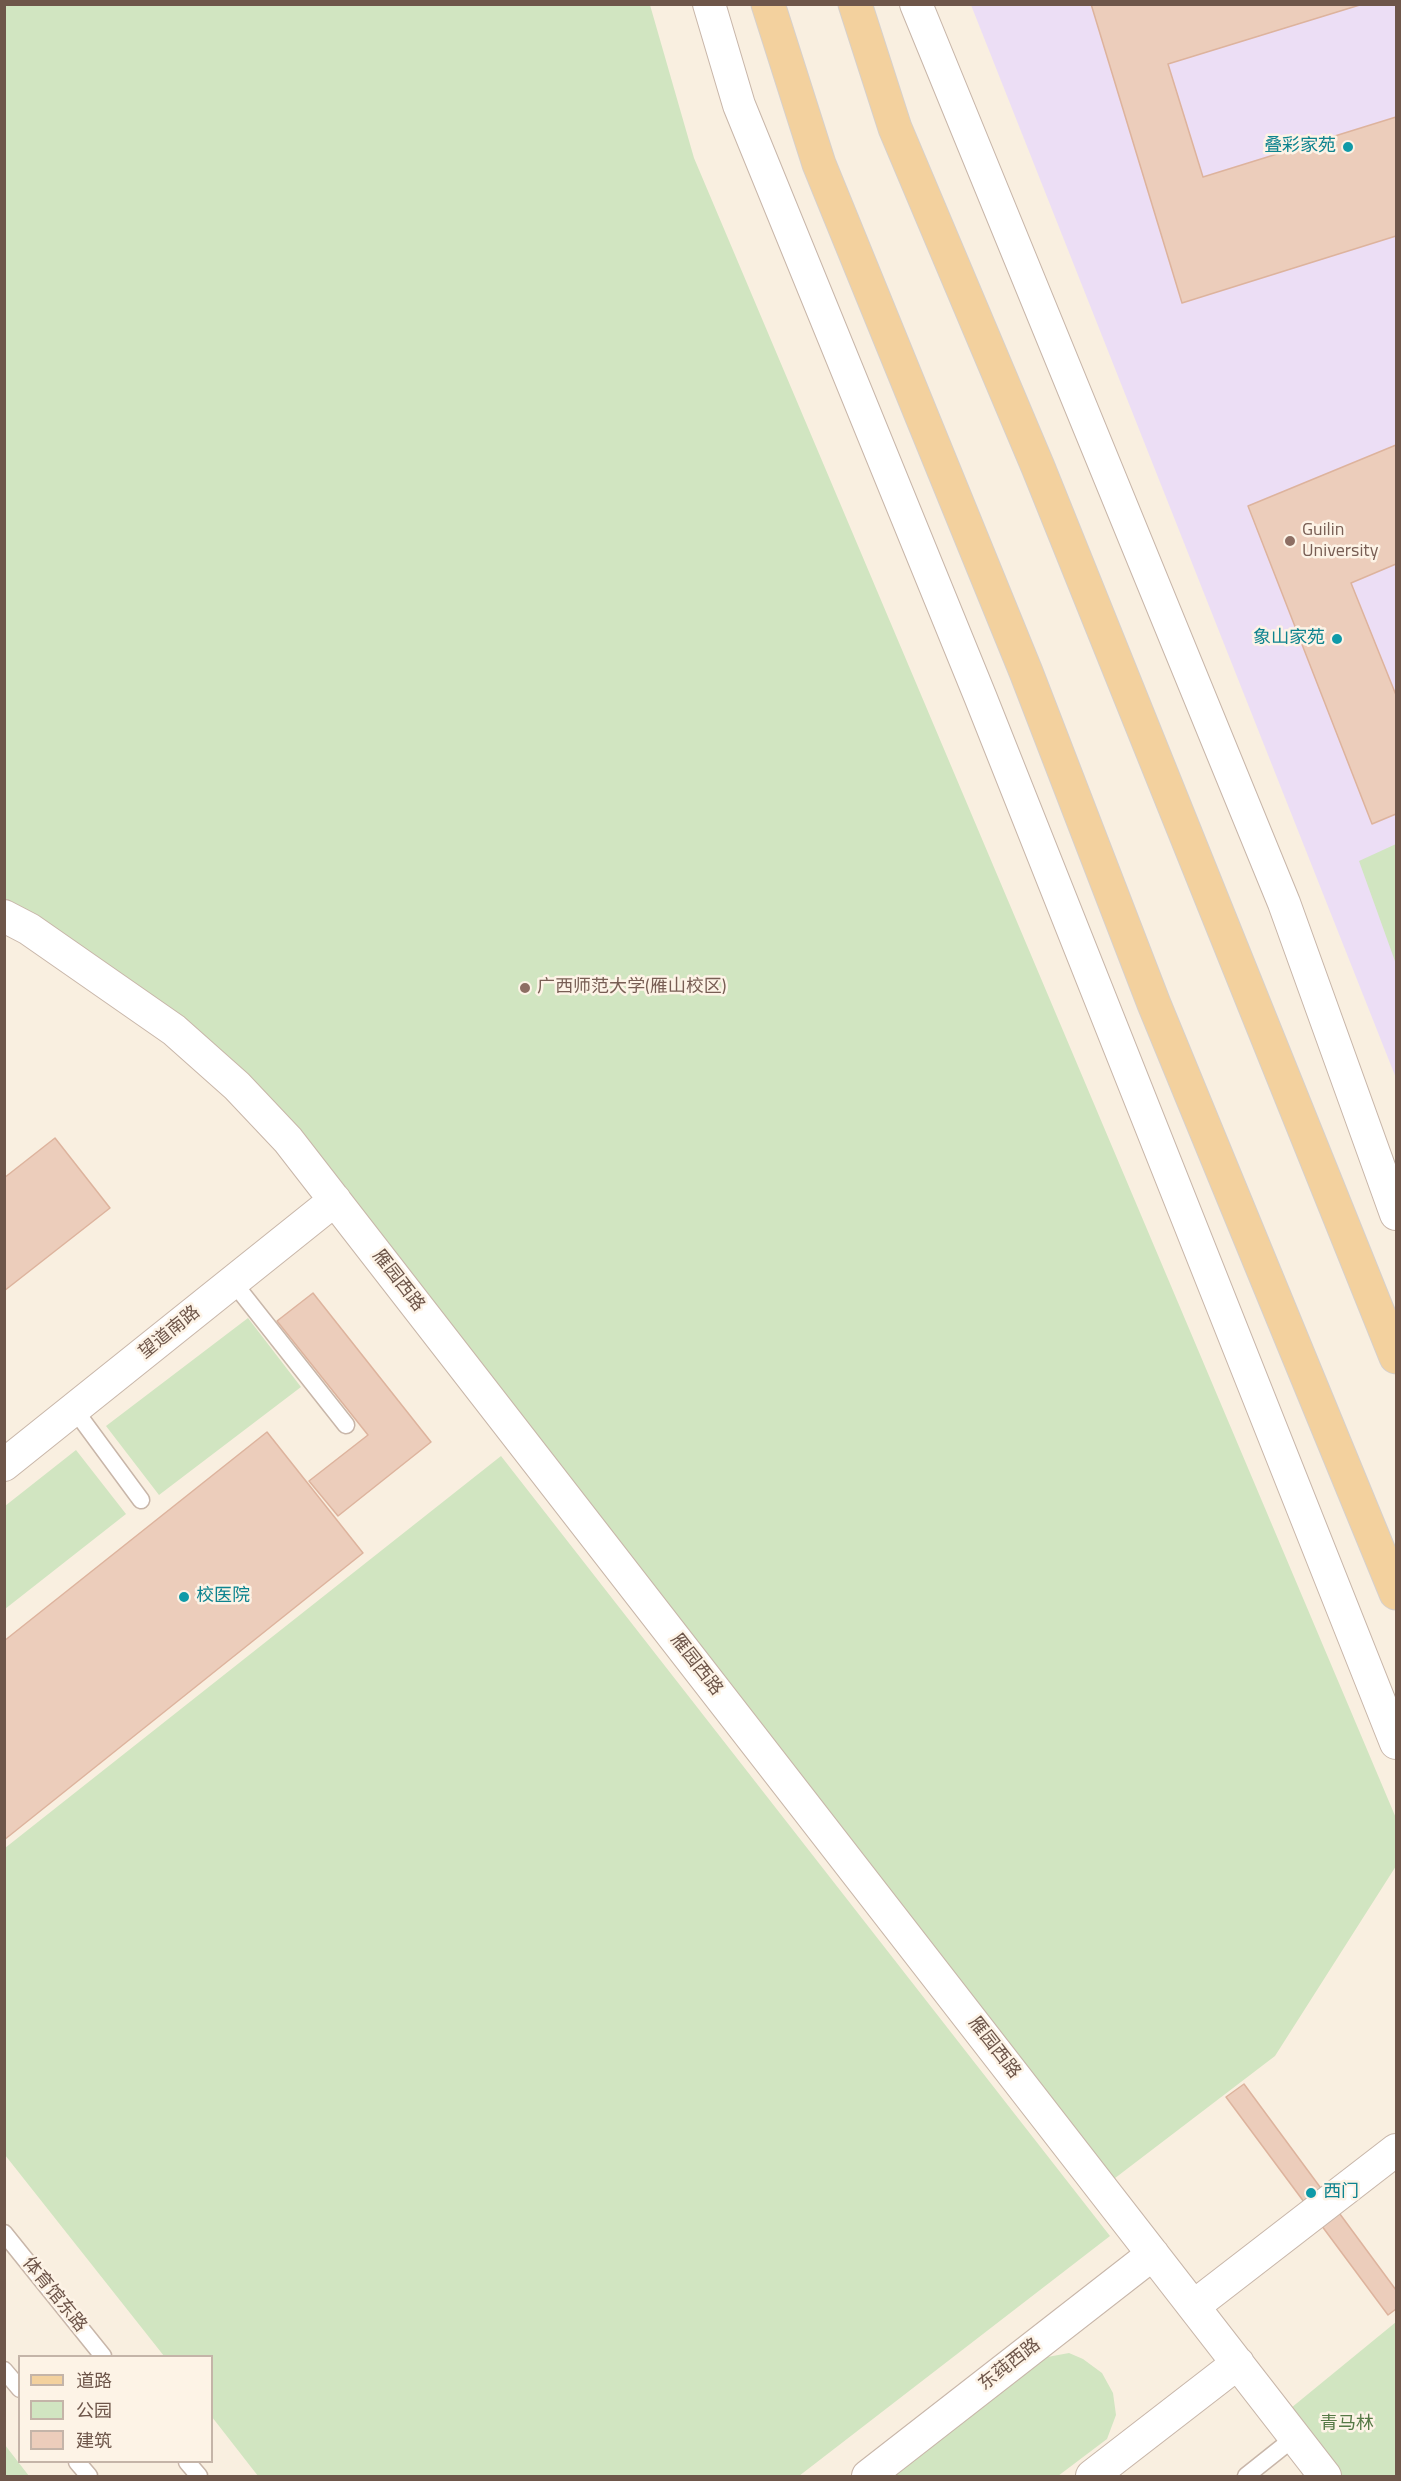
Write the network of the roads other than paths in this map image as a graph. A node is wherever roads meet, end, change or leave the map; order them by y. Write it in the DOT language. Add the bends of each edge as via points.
graph roads {
  1 [pos="709,4"];
  2 [pos="768,4"];
  3 [pos="855,4"];
  4 [pos="916,4"];
  5 [pos="4,916"];
  6 [pos="335,1200"];
  7 [pos="1396,1214"];
  8 [pos="233,1281"];
  9 [pos="1396,1357"];
  10 [pos="74,1409"];
  11 [pos="346,1425"];
  12 [pos="4,1465"];
  13 [pos="141,1500"];
  14 [pos="1396,1593"];
  15 [pos="1396,1743"];
  16 [pos="1396,2150"];
  17 [pos="4,2233"];
  18 [pos="1153,2254"];
  19 [pos="1194,2306"];
  20 [pos="102,2355"];
  21 [pos="1238,2363"];
  22 [pos="4,2370"];
  23 [pos="18,2387"];
  24 [pos="1295,2437"];
  25 [pos="78,2463"];
  26 [pos="188,2463"];
  27 [pos="88,2476"];
  28 [pos="199,2476"];
  29 [pos="867,2476"];
  30 [pos="1092,2476"];
  31 [pos="1246,2476"];
  32 [pos="1325,2476"];
  1 -- 15 [label="street" via="739,105 985,707"];
  2 -- 14 [label="main road" via="819,165 1026,672 1154,1004"];
  3 -- 9 [label="main road" via="895,128 1038,467"];
  4 -- 7 [label="street" via="1284,903"];
  5 -- 6 [label="street, 雁园西路" via="29,929 174,1030 237,1086"];
  6 -- 8 [label="street, 望道南路"];
  6 -- 18 [label="street, 雁园西路"];
  8 -- 10 [label="street, 望道南路"];
  8 -- 11 [label="lane"];
  10 -- 12 [label="street, 望道南路"];
  10 -- 13 [label="lane"];
  16 -- 19 [label="street"];
  17 -- 20 [label="lane, 体育馆东路"];
  18 -- 19 [label="street, 雁园西路"];
  18 -- 29 [label="street, 东莼西路"];
  19 -- 21 [label="street, 雁园西路"];
  21 -- 24 [label="street, 雁园西路"];
  21 -- 30 [label="street"];
  22 -- 23 [label="lane"];
  24 -- 31 [label="lane"];
  24 -- 32 [label="street, 雁园西路"];
  25 -- 27 [label="lane"];
  26 -- 28 [label="lane"];
}
